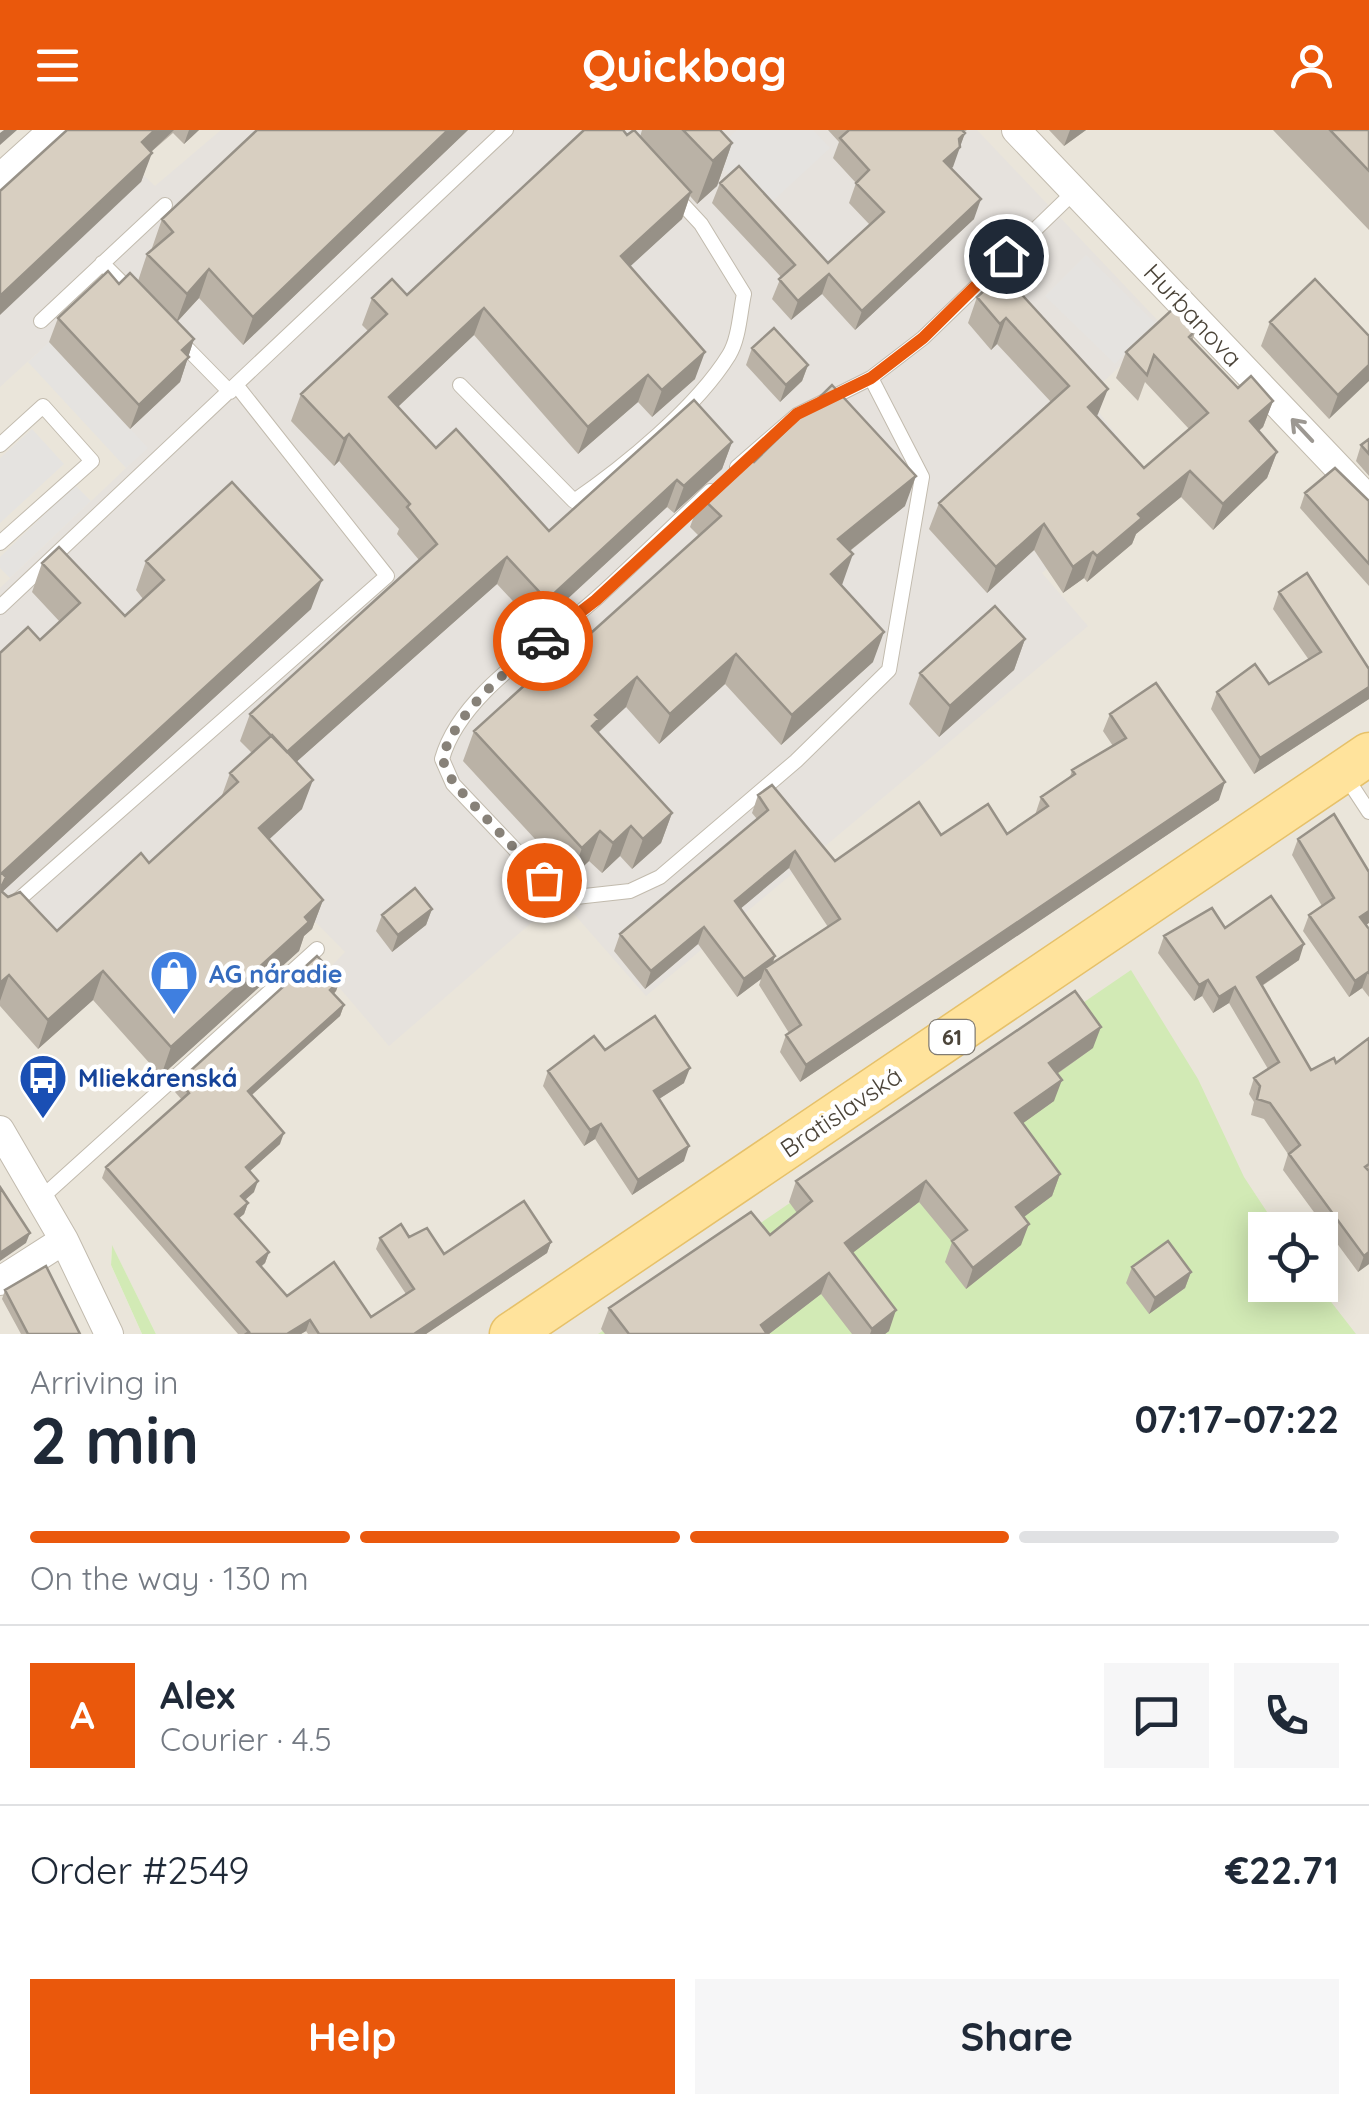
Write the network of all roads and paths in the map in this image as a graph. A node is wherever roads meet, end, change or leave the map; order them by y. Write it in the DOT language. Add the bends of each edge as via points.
graph roads {
  1 [pos="53,130"];
  2 [pos="506,130"];
  3 [pos="1016,130"];
  4 [pos="0,178"];
  5 [pos="663,184"];
  6 [pos="1075,191"];
  7 [pos="165,205"];
  8 [pos="102,263"];
  9 [pos="140,302"];
  10 [pos="41,321"];
  11 [pos="166,328"];
  12 [pos="871,378"];
  13 [pos="460,385"];
  14 [pos="234,389"];
  15 [pos="0,445"];
  16 [pos="1369,500"];
  17 [pos="0,543"];
  18 [pos="0,607"];
  19 [pos="1356,763"];
  20 [pos="1369,812"];
  21 [pos="0,916"];
  22 [pos="316,949"];
  23 [pos="0,1130"];
  24 [pos="40,1199"];
  25 [pos="64,1240"];
  26 [pos="0,1281"];
  27 [pos="526,1329"];
  28 [pos="109,1334"];
  1 -- 4 [label="street"];
  2 -- 14 [label="lane"];
  3 -- 6 [label="street, Hurbanova"];
  5 -- 13 [label="lane" via="701,224 744,294 732,352 694,398 574,501"];
  6 -- 12 [label="lane" via="923,338"];
  16 -- 6 [label="street, Hurbanova, one-way"];
  7 -- 8 [label="lane"];
  8 -- 9 [label="lane"];
  8 -- 10 [label="lane"];
  11 -- 14 [label="lane"];
  12 -- 12 [label="lane" via="797,414 596,600 512,666 448,738 442,759 454,784 544,880 576,897 630,890 660,877 796,761 889,670 922,478"];
  14 -- 18 [label="lane"];
  14 -- 21 [label="lane" via="386,576"];
  15 -- 17 [label="lane" via="43,406 92,461"];
  19 -- 20 [label="lane"];
  19 -- 27 [label="main road, Bratislavská / 61"];
  22 -- 24 [label="lane"];
  23 -- 24 [label="street"];
  24 -- 25 [label="street"];
  25 -- 26 [label="street"];
  25 -- 28 [label="street"];
}
